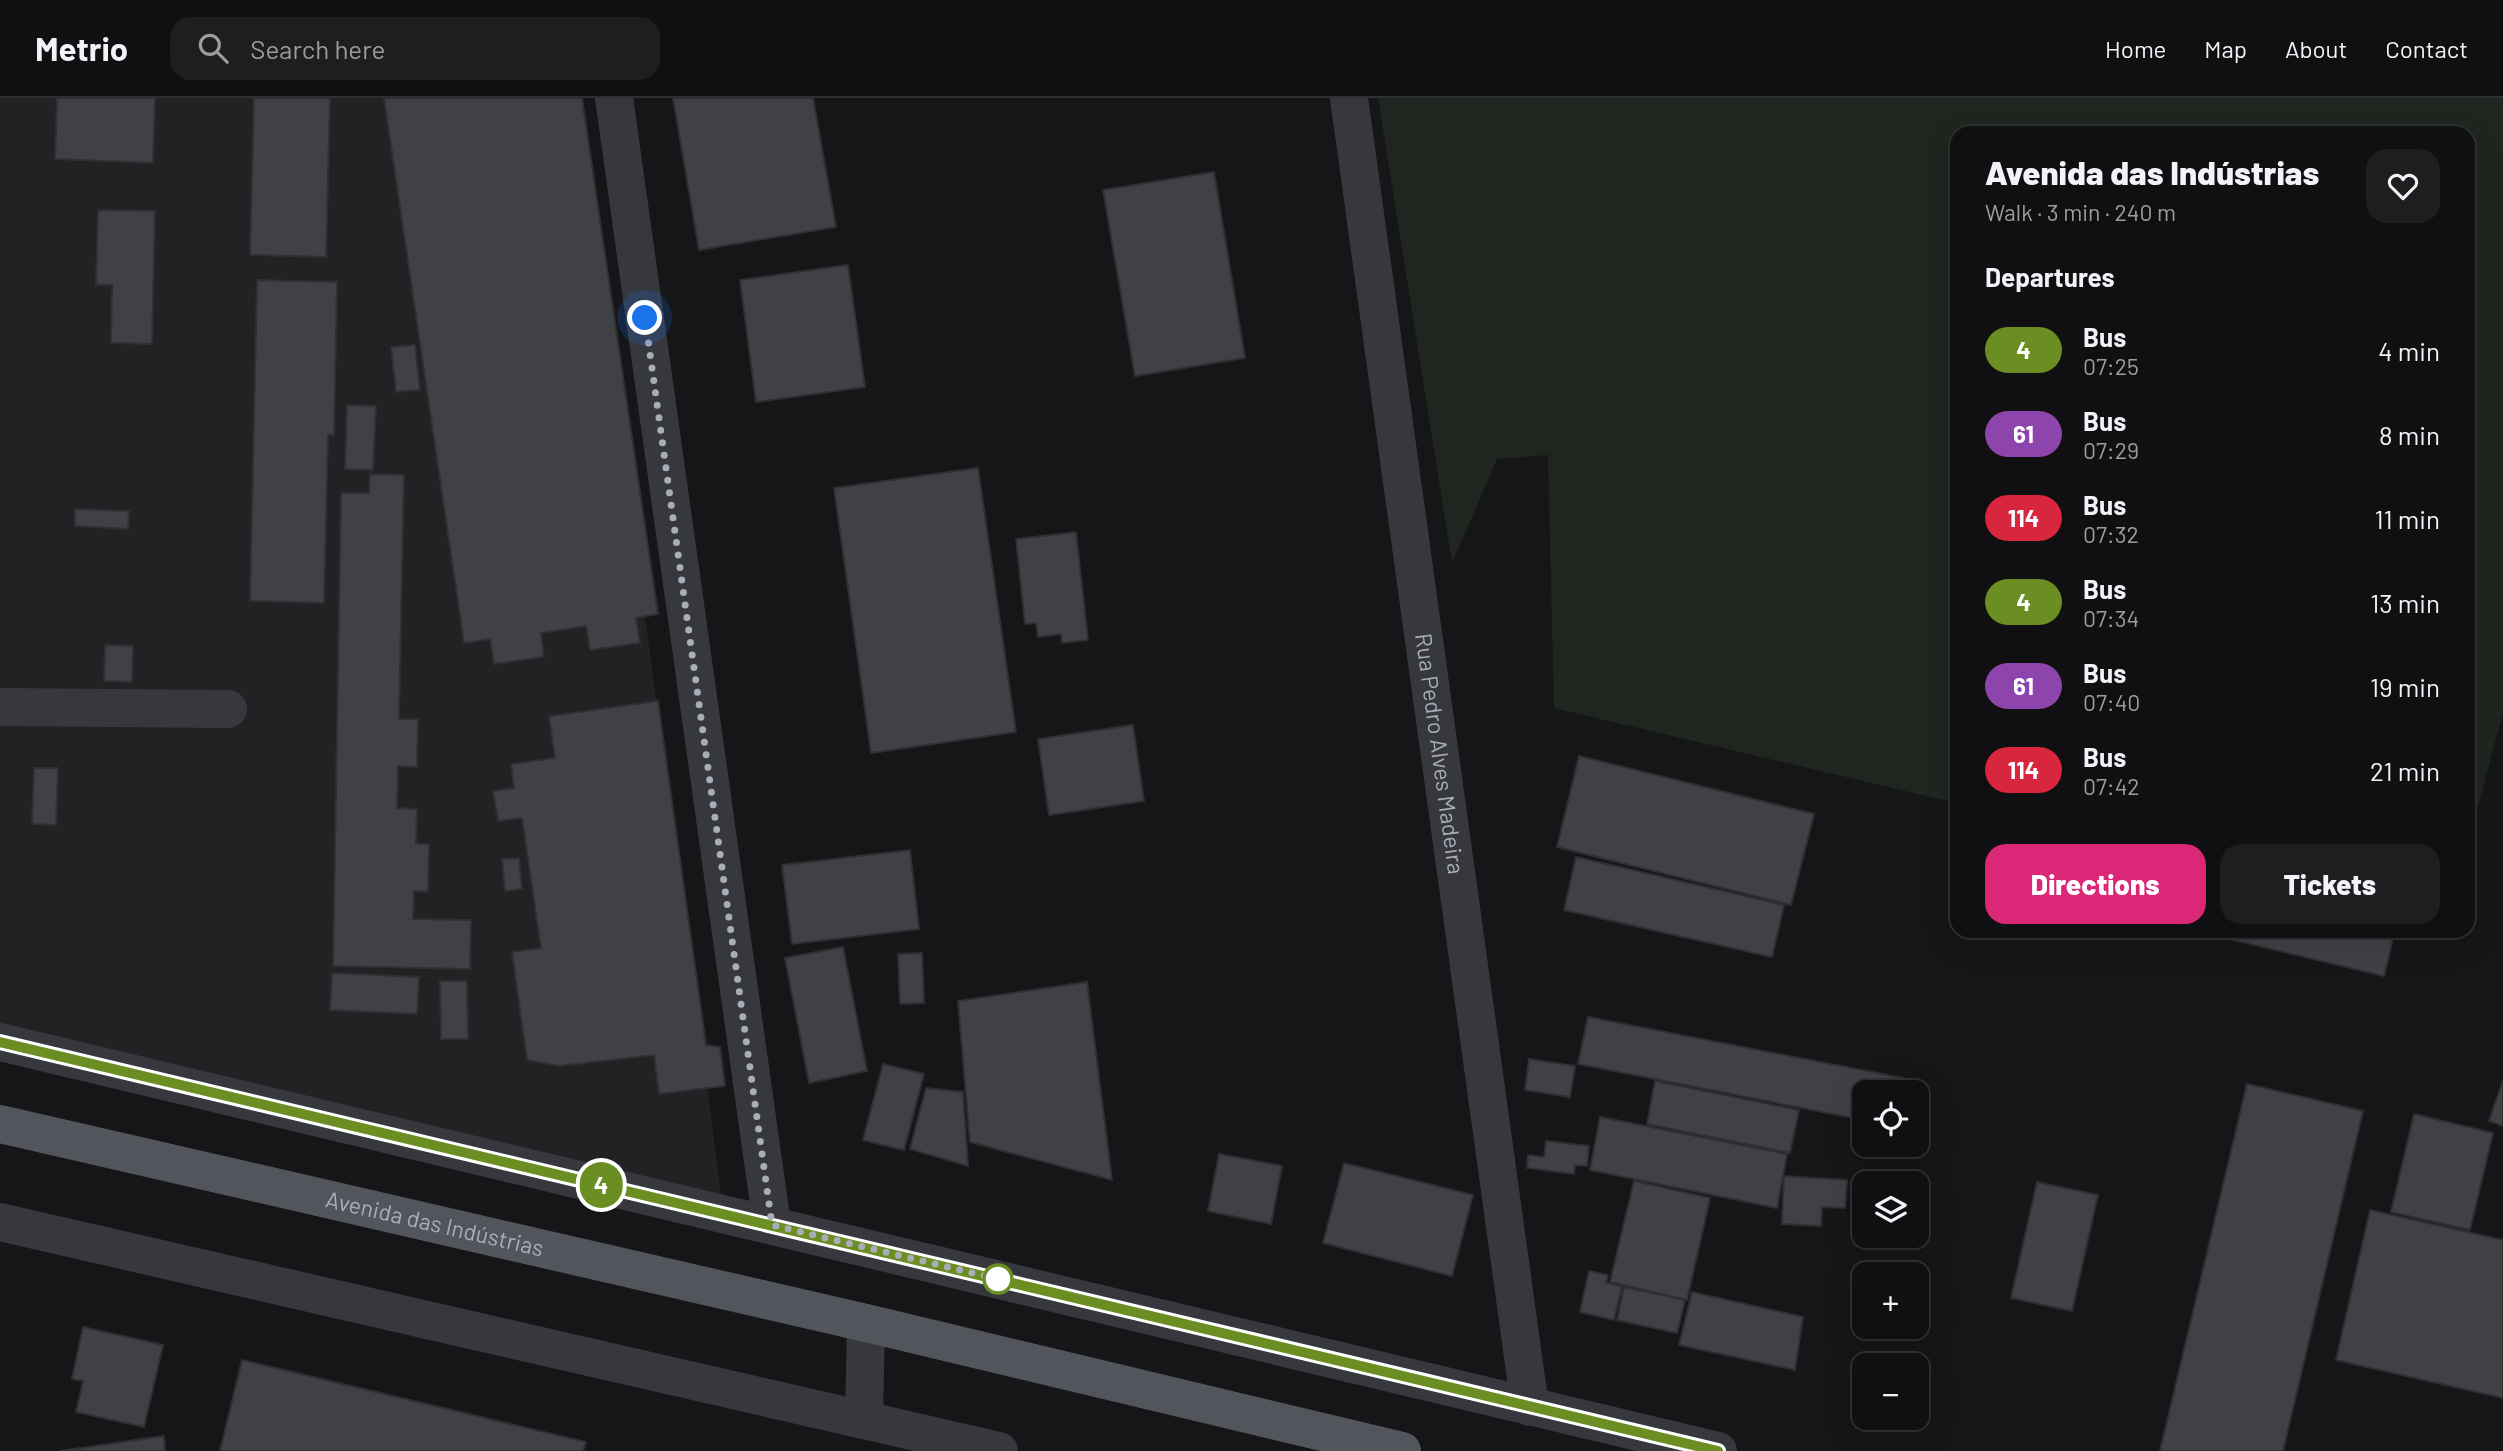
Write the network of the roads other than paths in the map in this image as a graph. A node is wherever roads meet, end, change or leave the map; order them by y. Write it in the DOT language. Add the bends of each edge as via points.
graph roads {
  1 [pos="614,98"];
  2 [pos="1349,98"];
  3 [pos="0,707"];
  4 [pos="228,709"];
  5 [pos="0,1042"];
  6 [pos="0,1124"];
  7 [pos="0,1222"];
  8 [pos="772,1225"];
  9 [pos="866,1323"];
  10 [pos="1530,1407"];
  11 [pos="864,1420"];
  12 [pos="999,1451"];
  13 [pos="1402,1451"];
  14 [pos="1718,1451"];
  1 -- 8 [label="street"];
  2 -- 10 [label="street, Rua Pedro Alves Madeira"];
  3 -- 4 [label="street"];
  5 -- 8 [label="street"];
  6 -- 9 [label="main road, Avenida das Indústrias"];
  7 -- 11 [label="street"];
  8 -- 10 [label="street"];
  9 -- 11 [label="street"];
  9 -- 13 [label="main road, Avenida das Indústrias"];
  10 -- 14 [label="street"];
  11 -- 12 [label="street"];
}
